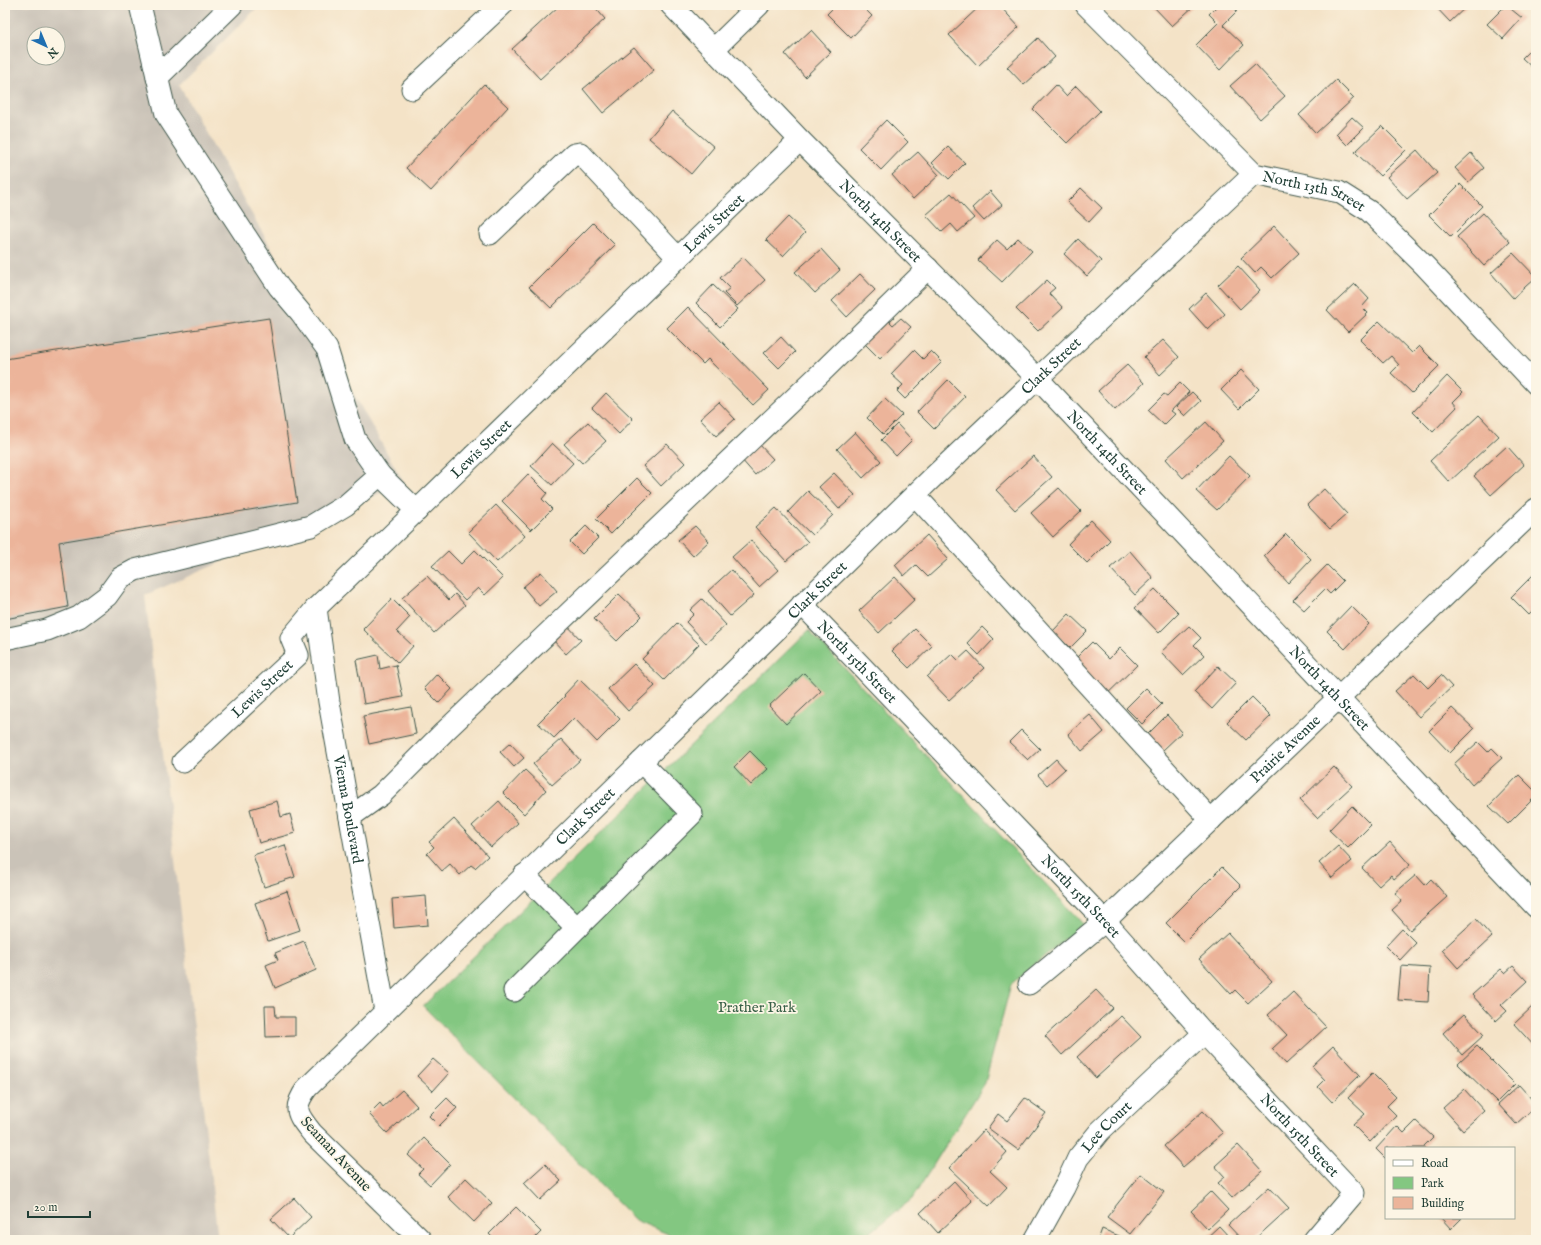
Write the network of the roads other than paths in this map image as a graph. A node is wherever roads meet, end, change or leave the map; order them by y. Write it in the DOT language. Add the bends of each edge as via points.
graph roads {
  1 [pos="140,5"];
  2 [pos="232,5"];
  3 [pos="502,5"];
  4 [pos="671,5"];
  5 [pos="759,5"];
  6 [pos="1086,5"];
  7 [pos="714,49"];
  8 [pos="157,78"];
  9 [pos="412,89"];
  10 [pos="800,140"];
  11 [pos="1254,174"];
  12 [pos="490,234"];
  13 [pos="678,258"];
  14 [pos="928,268"];
  15 [pos="1038,379"];
  16 [pos="1536,384"];
  17 [pos="380,476"];
  18 [pos="915,495"];
  19 [pos="1536,509"];
  20 [pos="417,511"];
  21 [pos="802,604"];
  22 [pos="316,608"];
  23 [pos="5,639"];
  24 [pos="1339,698"];
  25 [pos="183,762"];
  26 [pos="641,762"];
  27 [pos="350,817"];
  28 [pos="1211,820"];
  29 [pos="524,875"];
  30 [pos="1536,907"];
  31 [pos="1104,921"];
  32 [pos="577,928"];
  33 [pos="1030,984"];
  34 [pos="514,991"];
  35 [pos="385,1011"];
  36 [pos="1204,1033"];
  37 [pos="421,1240"];
  38 [pos="1035,1240"];
  39 [pos="1314,1240"];
  1 -- 8 [label="street"];
  2 -- 8 [label="street"];
  3 -- 9 [label="street"];
  4 -- 7 [label="street, North 14th Street"];
  5 -- 7 [label="street"];
  6 -- 11 [label="street, North 13th Street"];
  7 -- 10 [label="street, North 14th Street"];
  8 -- 17 [label="street" via="166,114 279,287 327,349 356,439"];
  10 -- 13 [label="street, Lewis Street"];
  10 -- 14 [label="street, North 14th Street"];
  11 -- 15 [label="street, Clark Street"];
  11 -- 16 [label="street, North 13th Street" via="1340,192 1369,211 1425,266"];
  12 -- 13 [label="street" via="574,154 580,153"];
  13 -- 20 [label="street, Lewis Street"];
  14 -- 15 [label="street, North 14th Street"];
  14 -- 27 [label="street" via="381,795"];
  15 -- 18 [label="street, Clark Street"];
  15 -- 24 [label="street, North 14th Street"];
  17 -- 20 [label="street"];
  17 -- 23 [label="street" via="346,505 311,526 134,570 120,578 108,596 79,617 46,630"];
  18 -- 21 [label="street, Clark Street"];
  18 -- 28 [label="street"];
  19 -- 24 [label="street, Prairie Avenue"];
  20 -- 22 [label="street, Lewis Street"];
  21 -- 26 [label="street, Clark Street"];
  21 -- 31 [label="street, North 15th Street"];
  22 -- 25 [label="street, Lewis Street" via="291,638 298,655"];
  22 -- 27 [label="street, Vienna Boulevard" via="329,702"];
  24 -- 28 [label="street, Prairie Avenue"];
  24 -- 30 [label="street, North 14th Street"];
  26 -- 29 [label="street, Clark Street"];
  26 -- 32 [label="street" via="692,814"];
  27 -- 35 [label="street, Vienna Boulevard"];
  28 -- 31 [label="street, Prairie Avenue"];
  29 -- 32 [label="street"];
  29 -- 35 [label="street, Clark Street"];
  31 -- 33 [label="street, Prairie Avenue"];
  31 -- 36 [label="street, North 15th Street"];
  32 -- 34 [label="street"];
  35 -- 37 [label="street, Seaman Avenue" via="307,1088 297,1106 298,1116 312,1133"];
  36 -- 38 [label="street, Lee Court" via="1100,1131 1078,1158"];
  36 -- 39 [label="street, North 15th Street" via="1354,1193"];
}
